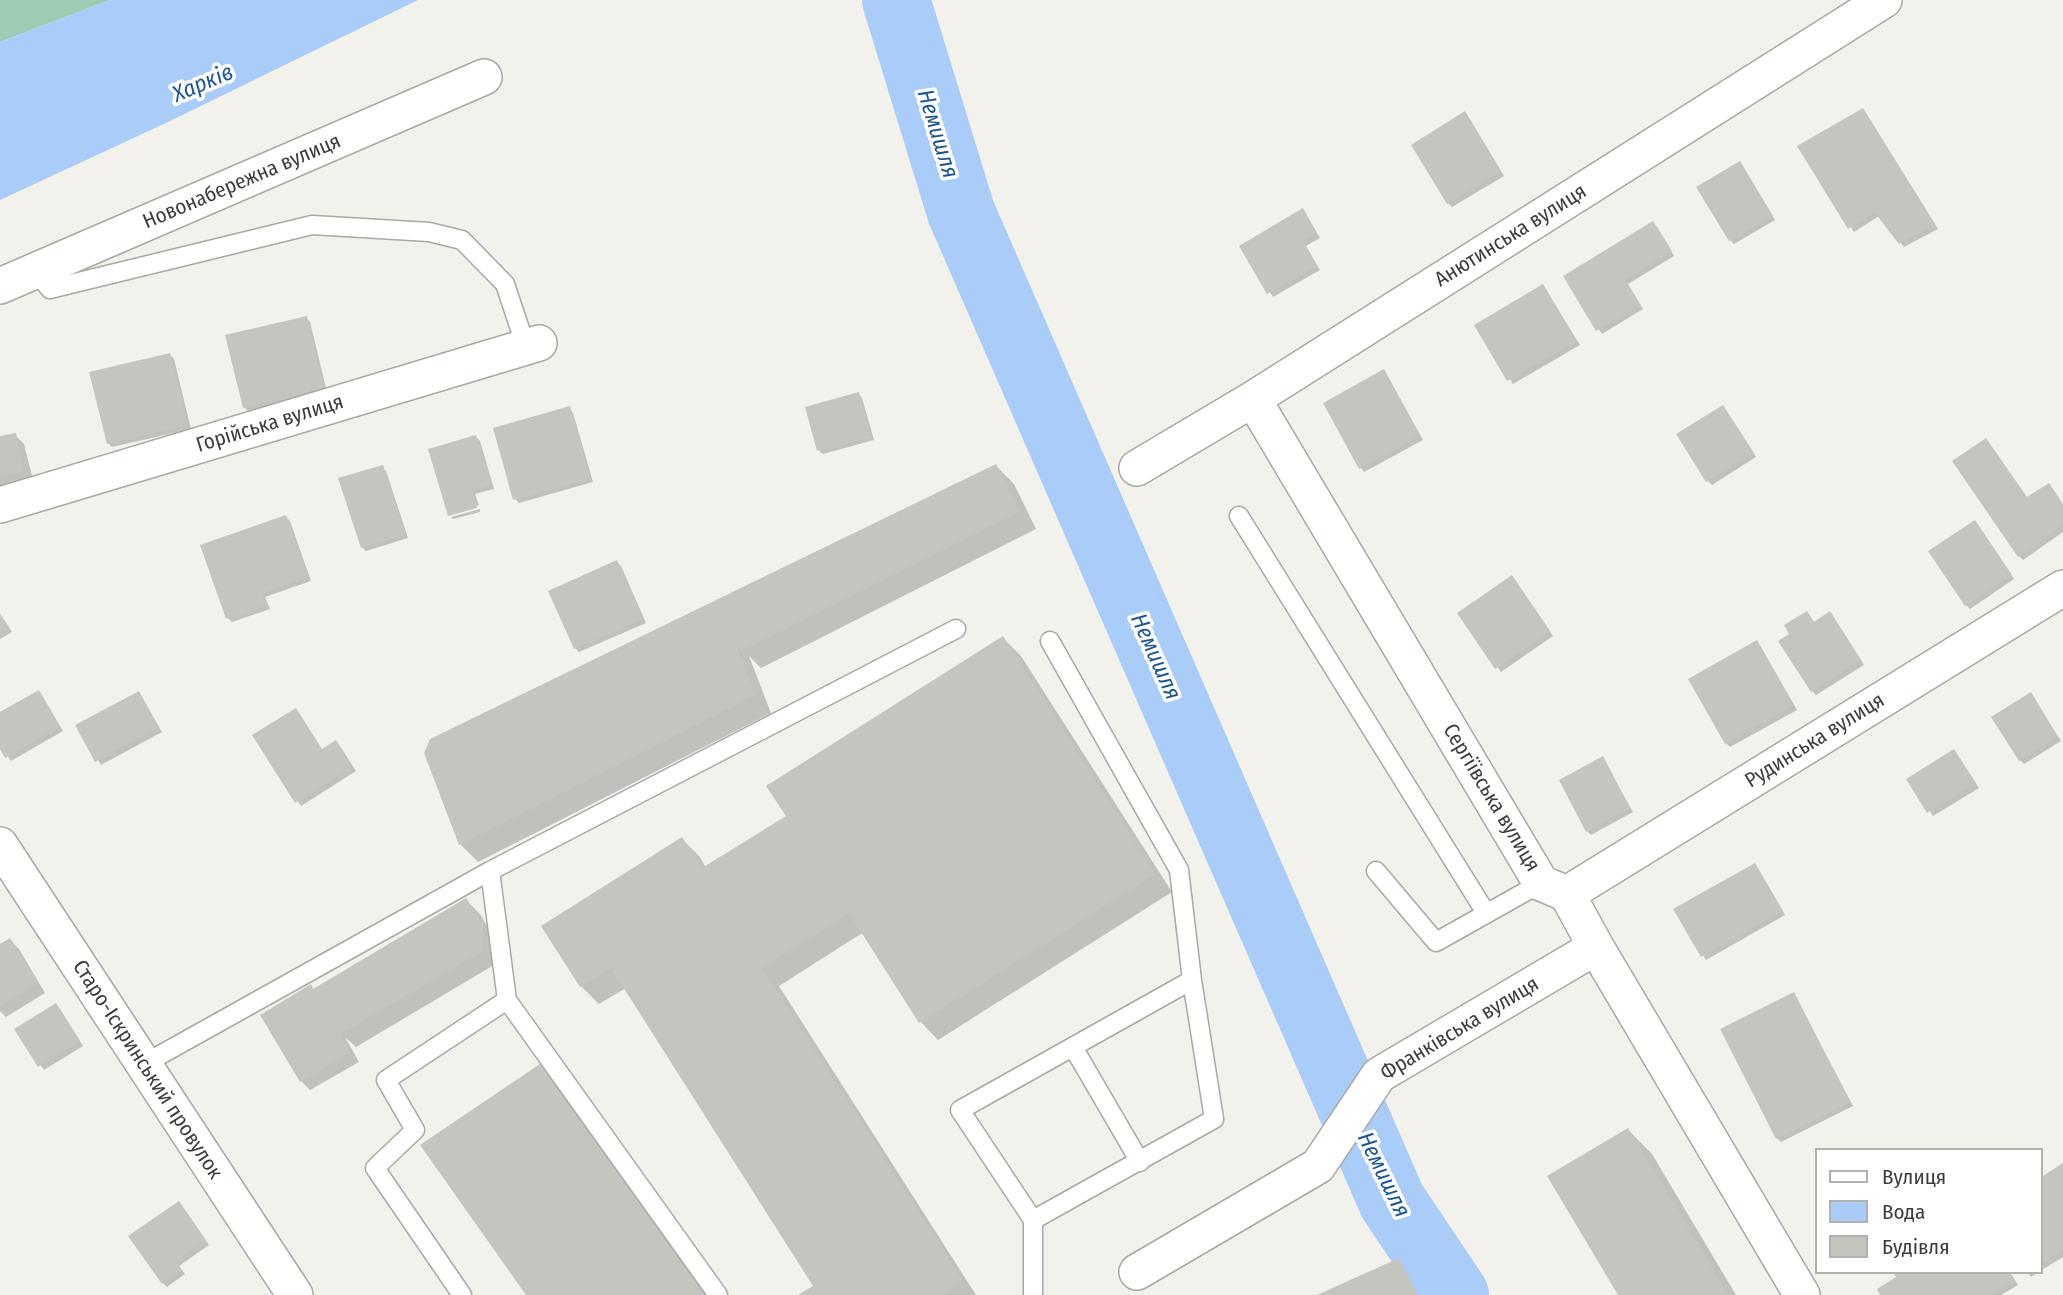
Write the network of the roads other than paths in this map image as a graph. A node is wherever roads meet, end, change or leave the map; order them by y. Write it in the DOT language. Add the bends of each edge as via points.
graph roads {
  1 [pos="1884,0"];
  2 [pos="484,78"];
  3 [pos="35,271"];
  4 [pos="0,286"];
  5 [pos="533,345"];
  6 [pos="1253,399"];
  7 [pos="1137,468"];
  8 [pos="0,505"];
  9 [pos="1239,516"];
  10 [pos="2063,588"];
  11 [pos="956,629"];
  12 [pos="1049,641"];
  13 [pos="0,845"];
  14 [pos="490,871"];
  15 [pos="1376,871"];
  16 [pos="1554,888"];
  17 [pos="1486,913"];
  18 [pos="1596,947"];
  19 [pos="1192,981"];
  20 [pos="507,1000"];
  21 [pos="1073,1047"];
  22 [pos="144,1064"];
  23 [pos="1140,1162"];
  24 [pos="1033,1220"];
  25 [pos="1138,1272"];
  26 [pos="295,1295"];
  27 [pos="461,1295"];
  28 [pos="718,1295"];
  29 [pos="1033,1295"];
  30 [pos="1802,1295"];
  1 -- 6 [label="street, Анютинська вулиця"];
  2 -- 3 [label="street, Новонабережна вулиця"];
  3 -- 4 [label="street, Новонабережна вулиця"];
  3 -- 5 [label="lane" via="50,289 312,225 429,232 462,240 505,284"];
  5 -- 8 [label="street, Горійська вулиця"];
  6 -- 7 [label="street, Анютинська вулиця"];
  6 -- 16 [label="street, Сергіївська вулиця"];
  9 -- 17 [label="lane"];
  10 -- 16 [label="street, Рудинська вулиця"];
  11 -- 14 [label="lane"];
  12 -- 19 [label="lane" via="1179,870"];
  13 -- 22 [label="street, Старо-Іскринський провулок"];
  14 -- 20 [label="lane"];
  14 -- 22 [label="lane"];
  15 -- 17 [label="lane" via="1436,942"];
  16 -- 17 [label="lane"];
  16 -- 18 [label="street, Сергіївська вулиця"];
  18 -- 25 [label="street, Франківська вулиця" via="1379,1075 1318,1166"];
  18 -- 30 [label="street, Сергіївська вулиця"];
  19 -- 21 [label="lane"];
  19 -- 23 [label="lane" via="1214,1119"];
  20 -- 27 [label="lane" via="386,1080 415,1130 375,1168"];
  20 -- 28 [label="lane"];
  21 -- 23 [label="lane"];
  21 -- 24 [label="lane" via="960,1110"];
  22 -- 26 [label="street, Старо-Іскринський провулок"];
  23 -- 24 [label="lane"];
  24 -- 29 [label="lane"];
}
